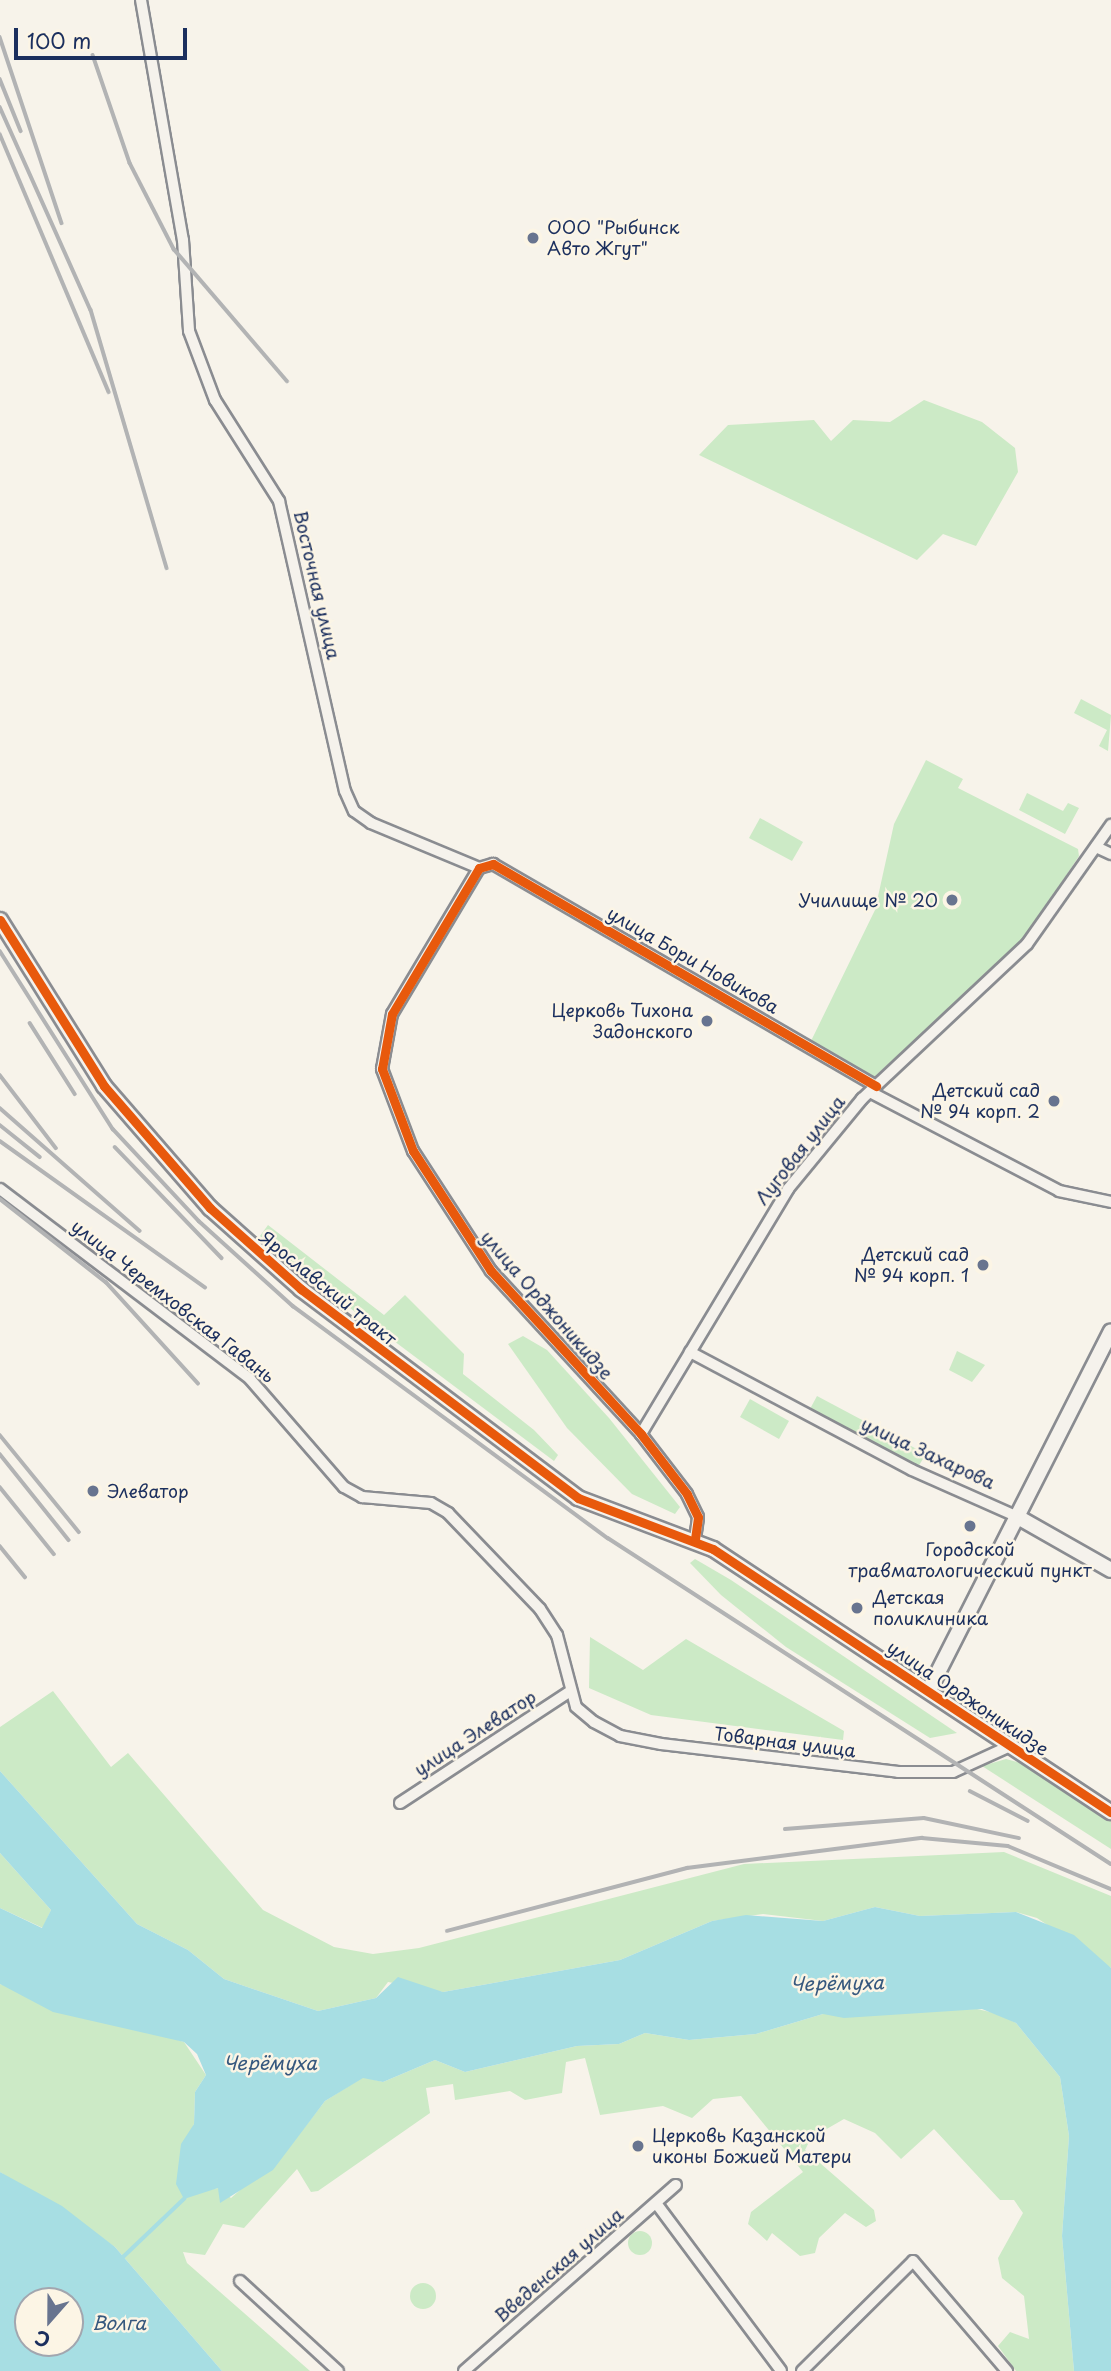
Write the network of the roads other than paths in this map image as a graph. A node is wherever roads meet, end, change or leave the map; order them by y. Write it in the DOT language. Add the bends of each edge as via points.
graph roads {
  1 [pos="141,0"];
  2 [pos="1111,825"];
  3 [pos="1096,846"];
  4 [pos="1111,854"];
  5 [pos="479,869"];
  6 [pos="0,920"];
  7 [pos="873,1089"];
  8 [pos="0,1189"];
  9 [pos="1111,1202"];
  10 [pos="1111,1331"];
  11 [pos="690,1352"];
  12 [pos="640,1434"];
  13 [pos="1016,1516"];
  14 [pos="695,1539"];
  15 [pos="737,1564"];
  16 [pos="1111,1570"];
  17 [pos="929,1690"];
  18 [pos="569,1692"];
  19 [pos="1010,1746"];
  20 [pos="401,1803"];
  21 [pos="1111,1812"];
  22 [pos="676,2185"];
  23 [pos="656,2203"];
  24 [pos="240,2281"];
  25 [pos="338,2371"];
  26 [pos="464,2371"];
  27 [pos="781,2371"];
  28 [pos="802,2371"];
  29 [pos="1007,2371"];
  1 -- 5 [label="street, Восточная улица" via="183,240 189,331 215,400 279,501 345,791 354,811 371,823"];
  2 -- 3 [label="street, Луговая улица"];
  3 -- 4 [label="street"];
  3 -- 7 [label="street, Луговая улица" via="1021,951"];
  5 -- 7 [label="street, улица Бори Новикова" via="493,863"];
  5 -- 12 [label="street, улица Орджоникидзе" via="392,1014 382,1049 387,1094 413,1151 491,1271"];
  6 -- 14 [label="street, Ярославский тракт" via="104,1086 238,1236 578,1498"];
  7 -- 9 [label="street, улица Бори Новикова" via="1059,1191"];
  7 -- 11 [label="street, Луговая улица" via="778,1204"];
  8 -- 18 [label="street, улица Черемховская Гавань" via="250,1379 344,1487 376,1500 431,1503 448,1513 540,1609 557,1635"];
  10 -- 13 [label="street"];
  11 -- 12 [label="street, Луговая улица"];
  11 -- 13 [label="street, улица Захарова" via="912,1471"];
  12 -- 14 [label="street, улица Орджоникидзе" via="687,1494 698,1517"];
  13 -- 16 [label="street, улица Захарова"];
  13 -- 17 [label="street"];
  14 -- 15 [label="street, Ярославский тракт"];
  15 -- 17 [label="street, улица Орджоникидзе"];
  17 -- 19 [label="street, улица Орджоникидзе"];
  18 -- 19 [label="street, Товарная улица" via="576,1707 620,1736 745,1756 943,1773"];
  18 -- 20 [label="street, улица Элеватор"];
  19 -- 21 [label="street, улица Орджоникидзе"];
  22 -- 23 [label="street, Введенская улица"];
  23 -- 26 [label="street, Введенская улица"];
  23 -- 27 [label="street"];
  24 -- 25 [label="street"];
  28 -- 29 [label="street" via="913,2261"];
}
